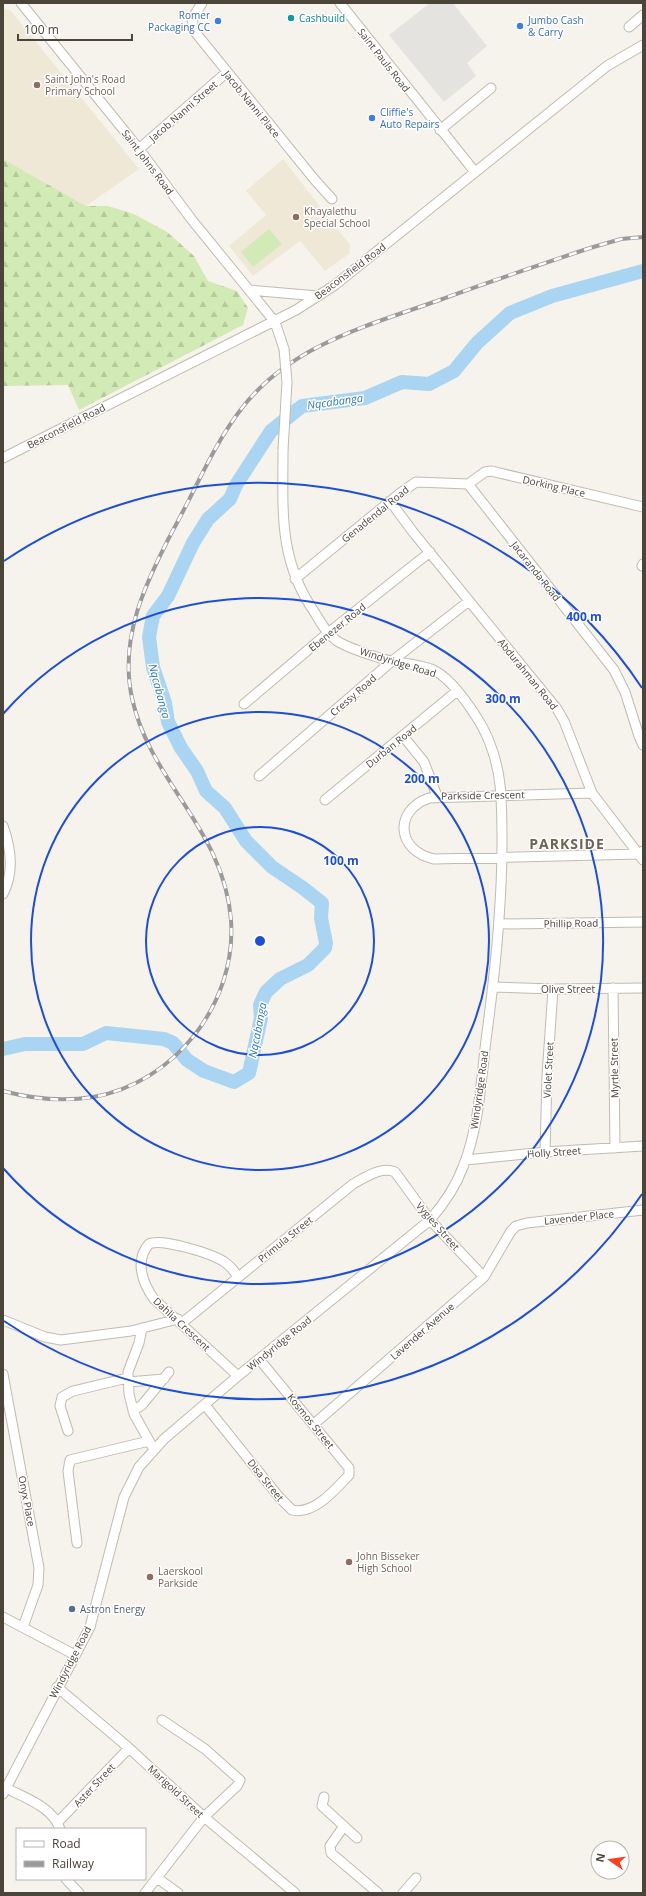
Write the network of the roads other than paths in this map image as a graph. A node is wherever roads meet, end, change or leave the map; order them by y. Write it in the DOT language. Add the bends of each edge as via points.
graph roads {
  1 [pos="21,3"];
  2 [pos="202,3"];
  3 [pos="340,3"];
  4 [pos="643,15"];
  5 [pos="629,27"];
  6 [pos="643,45"];
  7 [pos="226,72"];
  8 [pos="491,88"];
  9 [pos="440,130"];
  10 [pos="139,149"];
  11 [pos="474,172"];
  12 [pos="332,199"];
  13 [pos="249,290"];
  14 [pos="318,296"];
  15 [pos="275,322"];
  16 [pos="3,458"];
  17 [pos="468,484"];
  18 [pos="390,501"];
  19 [pos="643,507"];
  20 [pos="430,552"];
  21 [pos="295,579"];
  22 [pos="469,601"];
  23 [pos="328,634"];
  24 [pos="392,661"];
  25 [pos="457,691"];
  26 [pos="244,704"];
  27 [pos="403,736"];
  28 [pos="643,744"];
  29 [pos="259,776"];
  30 [pos="592,793"];
  31 [pos="501,795"];
  32 [pos="436,796"];
  33 [pos="325,800"];
  34 [pos="3,826"];
  35 [pos="642,855"];
  36 [pos="502,859"];
  37 [pos="3,894"];
  38 [pos="643,922"];
  39 [pos="500,924"];
  40 [pos="493,987"];
  41 [pos="613,988"];
  42 [pos="643,988"];
  43 [pos="553,989"];
  44 [pos="643,1146"];
  45 [pos="615,1148"];
  46 [pos="545,1152"];
  47 [pos="466,1160"];
  48 [pos="395,1172"];
  49 [pos="643,1210"];
  50 [pos="430,1220"];
  51 [pos="516,1226"];
  52 [pos="238,1276"];
  53 [pos="484,1277"];
  54 [pos="3,1320"];
  55 [pos="180,1321"];
  56 [pos="142,1328"];
  57 [pos="259,1359"];
  58 [pos="3,1374"];
  59 [pos="238,1376"];
  60 [pos="128,1380"];
  61 [pos="205,1405"];
  62 [pos="133,1411"];
  63 [pos="314,1424"];
  64 [pos="68,1431"];
  65 [pos="151,1445"];
  66 [pos="340,1485"];
  67 [pos="77,1543"];
  68 [pos="3,1617"];
  69 [pos="23,1627"];
  70 [pos="75,1655"];
  71 [pos="57,1687"];
  72 [pos="162,1720"];
  73 [pos="129,1748"];
  74 [pos="5,1791"];
  75 [pos="324,1797"];
  76 [pos="204,1817"];
  77 [pos="59,1825"];
  78 [pos="344,1826"];
  79 [pos="357,1838"];
  80 [pos="157,1878"];
  81 [pos="416,1878"];
  82 [pos="67,1880"];
  83 [pos="73,1891"];
  84 [pos="144,1893"];
  85 [pos="178,1893"];
  86 [pos="295,1893"];
  87 [pos="378,1893"];
  88 [pos="403,1893"];
  1 -- 10 [label="street, Saint Johns Road"];
  2 -- 7 [label="street, Jacob Nanni Place" via="192,19 193,26"];
  3 -- 9 [label="street, Saint Pauls Road"];
  4 -- 5 [label="street"];
  6 -- 11 [label="street, Beaconsfield Road" via="606,67"];
  7 -- 10 [label="street, Jacob Nanni Street"];
  7 -- 12 [label="street, Jacob Nanni Place"];
  8 -- 9 [label="street"];
  9 -- 11 [label="street, Saint Pauls Road"];
  10 -- 13 [label="street, Saint Johns Road"];
  11 -- 14 [label="street, Beaconsfield Road"];
  13 -- 14 [label="street"];
  13 -- 15 [label="street, Saint Johns Road"];
  14 -- 15 [label="street, Beaconsfield Road"];
  15 -- 16 [label="street, Beaconsfield Road"];
  15 -- 21 [label="street, Windyridge Road, bridge" via="284,349 287,382 283,450 284,527"];
  17 -- 18 [label="street, Genadendal Road" via="416,482"];
  17 -- 19 [label="street, Dorking Place" via="485,472 491,471"];
  17 -- 28 [label="street, Jacaranda Road" via="614,670 625,692"];
  18 -- 20 [label="street, Abdurahman Road"];
  18 -- 21 [label="street, Genadendal Road"];
  20 -- 22 [label="street, Abdurahman Road"];
  20 -- 23 [label="street, Ebenezer Road"];
  21 -- 23 [label="street, Windyridge Road"];
  22 -- 24 [label="street, Cressy Road"];
  22 -- 30 [label="street, Abdurahman Road" via="557,709"];
  23 -- 24 [label="street, Windyridge Road" via="344,644"];
  23 -- 26 [label="street, Ebenezer Road"];
  24 -- 25 [label="street, Windyridge Road" via="439,673"];
  24 -- 29 [label="street, Cressy Road"];
  25 -- 27 [label="street, Durban Road"];
  25 -- 31 [label="street, Windyridge Road" via="487,736 500,782"];
  27 -- 32 [label="street" via="424,762"];
  27 -- 33 [label="street, Durban Road"];
  30 -- 31 [label="street, Parkside Crescent"];
  30 -- 35 [label="street, Abdurahman Road"];
  31 -- 32 [label="street, Parkside Crescent"];
  31 -- 36 [label="street, Windyridge Road"];
  32 -- 36 [label="street, Parkside Crescent" via="420,801 406,816 405,836 413,849 424,857 434,859"];
  34 -- 37 [label="street" via="8,842 10,868"];
  35 -- 36 [label="street, Parkside Crescent"];
  36 -- 39 [label="street, Windyridge Road"];
  38 -- 39 [label="street, Phillip Road"];
  39 -- 40 [label="street, Windyridge Road"];
  40 -- 43 [label="street, Olive Street"];
  40 -- 47 [label="street, Windyridge Road" via="476,1118"];
  41 -- 42 [label="street, Olive Street"];
  41 -- 43 [label="street, Olive Street"];
  41 -- 45 [label="street, Myrtle Street"];
  43 -- 46 [label="street, Violet Street"];
  44 -- 45 [label="street, Holly Street"];
  45 -- 46 [label="street, Holly Street"];
  46 -- 47 [label="street, Holly Street"];
  47 -- 50 [label="street, Windyridge Road" via="456,1183"];
  48 -- 50 [label="street, Vygies Street"];
  48 -- 52 [label="street, Primula Street" via="376,1172 353,1184"];
  49 -- 51 [label="street, Lavender Place" via="527,1222"];
  50 -- 53 [label="street, Vygies Street"];
  50 -- 57 [label="street, Windyridge Road"];
  51 -- 53 [label="street, Lavender Avenue"];
  52 -- 55 [label="street, Primula Street"];
  52 -- 55 [label="street, Dahlia Crescent" via="229,1265 206,1254 159,1242 148,1244 141,1260 144,1282 154,1299"];
  53 -- 63 [label="street, Lavender Avenue"];
  54 -- 56 [label="street" via="45,1337 61,1340"];
  55 -- 56 [label="street"];
  55 -- 59 [label="street, Dahlia Crescent"];
  56 -- 60 [label="street" via="139,1343 129,1366"];
  57 -- 59 [label="street, Windyridge Road"];
  57 -- 63 [label="street, Kosmos Street"];
  58 -- 69 [label="street, Onyx Place" via="39,1568 38,1585"];
  59 -- 61 [label="street, Windyridge Road"];
  60 -- 62 [label="street"];
  60 -- 62 [label="street" via="167,1376 142,1405"];
  60 -- 64 [label="street" via="73,1391 62,1396 60,1406"];
  61 -- 65 [label="street, Windyridge Road"];
  61 -- 66 [label="street, Disa Street" via="292,1510 305,1511 313,1507"];
  62 -- 65 [label="street"];
  63 -- 66 [label="street, Kosmos Street" via="349,1468 349,1475"];
  65 -- 67 [label="street" via="70,1460 68,1471"];
  65 -- 70 [label="street, Windyridge Road" via="124,1497 91,1621"];
  68 -- 69 [label="street"];
  69 -- 70 [label="street"];
  70 -- 71 [label="street, Windyridge Road"];
  71 -- 73 [label="street, Marigold Street"];
  71 -- 74 [label="street, Windyridge Road"];
  72 -- 76 [label="street" via="205,1749 240,1780 237,1786"];
  73 -- 76 [label="street, Marigold Street"];
  73 -- 77 [label="street, Aster Street"];
  74 -- 77 [label="street" via="42,1808 53,1815"];
  75 -- 78 [label="street" via="322,1806"];
  76 -- 80 [label="street"];
  76 -- 86 [label="street, Marigold Street"];
  78 -- 79 [label="street"];
  78 -- 87 [label="street" via="330,1846 331,1852"];
  80 -- 84 [label="street"];
  80 -- 85 [label="street"];
  81 -- 88 [label="street"];
  82 -- 83 [label="street"];
}
